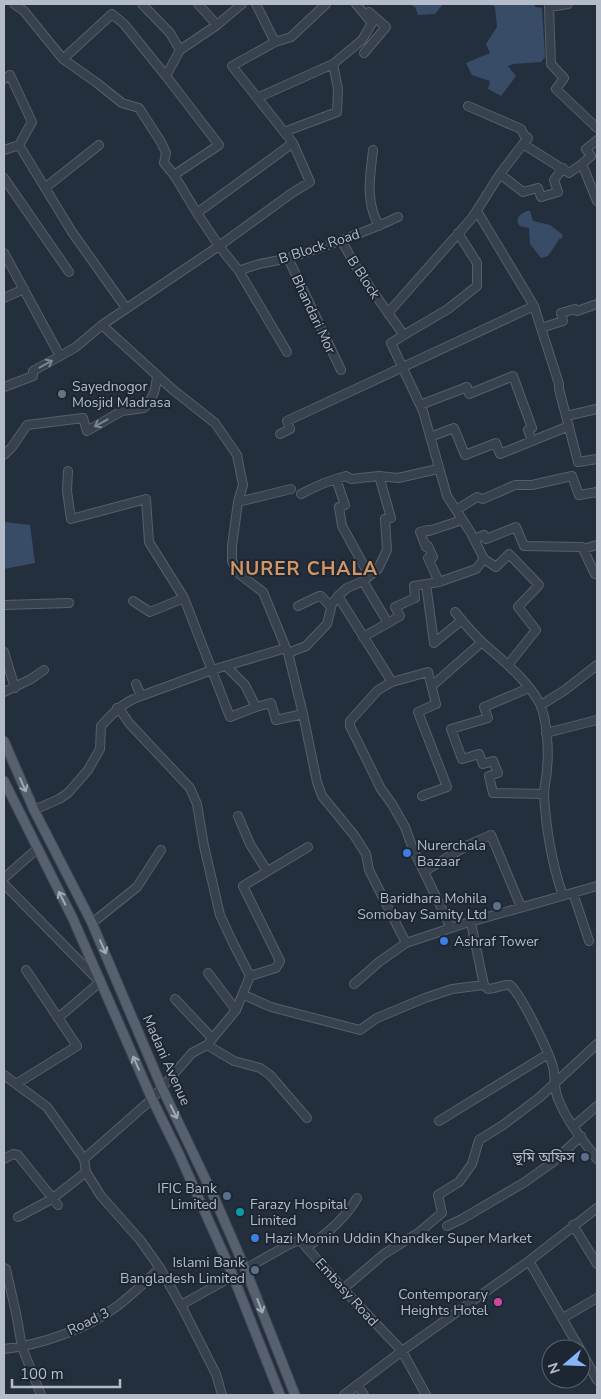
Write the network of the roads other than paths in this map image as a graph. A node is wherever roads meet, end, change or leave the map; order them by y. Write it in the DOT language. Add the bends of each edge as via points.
graph roads {
  1 [pos="14,4"];
  2 [pos="142,4"];
  3 [pos="198,4"];
  4 [pos="242,4"];
  5 [pos="256,4"];
  6 [pos="326,4"];
  7 [pos="356,4"];
  8 [pos="362,4"];
  9 [pos="568,4"];
  10 [pos="217,25"];
  11 [pos="275,42"];
  12 [pos="180,50"];
  13 [pos="364,53"];
  14 [pos="63,59"];
  15 [pos="333,64"];
  16 [pos="166,76"];
  17 [pos="4,78"];
  18 [pos="257,98"];
  19 [pos="468,106"];
  20 [pos="597,128"];
  21 [pos="284,132"];
  22 [pos="597,140"];
  23 [pos="293,143"];
  24 [pos="523,144"];
  25 [pos="19,145"];
  26 [pos="99,145"];
  27 [pos="4,150"];
  28 [pos="373,150"];
  29 [pos="582,164"];
  30 [pos="563,168"];
  31 [pos="500,174"];
  32 [pos="174,175"];
  33 [pos="4,178"];
  34 [pos="46,187"];
  35 [pos="597,198"];
  36 [pos="477,211"];
  37 [pos="197,213"];
  38 [pos="398,216"];
  39 [pos="379,226"];
  40 [pos="458,234"];
  41 [pos="341,240"];
  42 [pos="220,246"];
  43 [pos="4,252"];
  44 [pos="288,258"];
  45 [pos="239,271"];
  46 [pos="69,272"];
  47 [pos="24,289"];
  48 [pos="4,298"];
  49 [pos="597,304"];
  50 [pos="534,306"];
  51 [pos="126,308"];
  52 [pos="388,313"];
  53 [pos="102,324"];
  54 [pos="541,328"];
  55 [pos="404,335"];
  56 [pos="287,352"];
  57 [pos="60,356"];
  58 [pos="403,367"];
  59 [pos="341,370"];
  60 [pos="157,375"];
  61 [pos="4,387"];
  62 [pos="420,405"];
  63 [pos="597,409"];
  64 [pos="566,416"];
  65 [pos="569,426"];
  66 [pos="280,434"];
  67 [pos="430,437"];
  68 [pos="532,441"];
  69 [pos="4,455"];
  70 [pos="597,459"];
  71 [pos="438,468"];
  72 [pos="68,471"];
  73 [pos="379,476"];
  74 [pos="336,478"];
  75 [pos="290,489"];
  76 [pos="597,492"];
  77 [pos="301,494"];
  78 [pos="238,502"];
  79 [pos="456,510"];
  80 [pos="462,520"];
  81 [pos="474,539"];
  82 [pos="597,545"];
  83 [pos="583,549"];
  84 [pos="484,559"];
  85 [pos="597,573"];
  86 [pos="366,578"];
  87 [pos="439,582"];
  88 [pos="426,584"];
  89 [pos="338,596"];
  90 [pos="184,598"];
  91 [pos="133,601"];
  92 [pos="69,603"];
  93 [pos="4,605"];
  94 [pos="298,606"];
  95 [pos="331,607"];
  96 [pos="456,612"];
  97 [pos="462,620"];
  98 [pos="388,623"];
  99 [pos="363,637"];
  100 [pos="482,642"];
  101 [pos="287,650"];
  102 [pos="4,652"];
  103 [pos="508,665"];
  104 [pos="597,665"];
  105 [pos="226,666"];
  106 [pos="44,670"];
  107 [pos="212,670"];
  108 [pos="392,682"];
  109 [pos="136,684"];
  110 [pos="433,686"];
  111 [pos="15,688"];
  112 [pos="529,688"];
  113 [pos="4,692"];
  114 [pos="141,696"];
  115 [pos="541,705"];
  116 [pos="256,707"];
  117 [pos="118,708"];
  118 [pos="303,714"];
  119 [pos="597,720"];
  120 [pos="546,732"];
  121 [pos="4,741"];
  122 [pos="4,781"];
  123 [pos="544,794"];
  124 [pos="422,796"];
  125 [pos="34,810"];
  126 [pos="238,816"];
  127 [pos="308,847"];
  128 [pos="37,849"];
  129 [pos="160,850"];
  130 [pos="267,871"];
  131 [pos="425,871"];
  132 [pos="4,878"];
  133 [pos="597,886"];
  134 [pos="572,893"];
  135 [pos="563,896"];
  136 [pos="521,907"];
  137 [pos="92,923"];
  138 [pos="471,923"];
  139 [pos="452,928"];
  140 [pos="589,941"];
  141 [pos="406,943"];
  142 [pos="26,970"];
  143 [pos="208,973"];
  144 [pos="250,976"];
  145 [pos="100,982"];
  146 [pos="354,984"];
  147 [pos="484,985"];
  148 [pos="244,995"];
  149 [pos="176,999"];
  150 [pos="236,1010"];
  151 [pos="58,1018"];
  152 [pos="210,1041"];
  153 [pos="597,1044"];
  154 [pos="548,1054"];
  155 [pos="4,1075"];
  156 [pos="16,1084"];
  157 [pos="554,1086"];
  158 [pos="162,1088"];
  159 [pos="152,1099"];
  160 [pos="597,1106"];
  161 [pos="307,1118"];
  162 [pos="439,1121"];
  163 [pos="574,1126"];
  164 [pos="580,1136"];
  165 [pos="84,1158"];
  166 [pos="4,1159"];
  167 [pos="597,1159"];
  168 [pos="86,1172"];
  169 [pos="358,1198"];
  170 [pos="52,1199"];
  171 [pos="58,1205"];
  172 [pos="597,1208"];
  173 [pos="18,1217"];
  174 [pos="573,1225"];
  175 [pos="447,1226"];
  176 [pos="306,1247"];
  177 [pos="529,1261"];
  178 [pos="597,1264"];
  179 [pos="4,1268"];
  180 [pos="160,1268"];
  181 [pos="245,1269"];
  182 [pos="233,1276"];
  183 [pos="343,1289"];
  184 [pos="597,1298"];
  185 [pos="181,1305"];
  186 [pos="563,1318"];
  187 [pos="574,1339"];
  188 [pos="22,1347"];
  189 [pos="4,1349"];
  190 [pos="402,1351"];
  191 [pos="591,1369"];
  192 [pos="597,1380"];
  193 [pos="358,1386"];
  194 [pos="40,1395"];
  195 [pos="222,1395"];
  196 [pos="280,1395"];
  197 [pos="295,1395"];
  198 [pos="344,1395"];
  199 [pos="364,1395"];
  200 [pos="426,1395"];
  1 -- 14 [label="street" via="24,11"];
  2 -- 12 [label="street" via="170,33"];
  3 -- 10 [label="street"];
  4 -- 10 [label="street"];
  5 -- 11 [label="street"];
  6 -- 11 [label="street" via="291,37"];
  7 -- 15 [label="street" via="372,23 362,40"];
  8 -- 13 [label="street" via="386,27"];
  9 -- 20 [label="street" via="549,7 551,64 564,78 556,89"];
  10 -- 12 [label="street"];
  11 -- 18 [label="street" via="232,66"];
  12 -- 16 [label="street"];
  14 -- 16 [label="street" via="112,14"];
  14 -- 32 [label="street" via="122,103 139,108 161,142 166,153 164,163"];
  15 -- 18 [label="street"];
  15 -- 21 [label="street" via="338,89 337,112"];
  16 -- 32 [label="street" via="219,145"];
  17 -- 25 [label="street" via="10,74 32,122"];
  18 -- 21 [label="street"];
  19 -- 24 [label="street" via="521,129 528,138"];
  21 -- 23 [label="street"];
  22 -- 29 [label="street" via="586,149 591,156"];
  23 -- 37 [label="street"];
  23 -- 42 [label="street" via="310,182"];
  24 -- 30 [label="street"];
  24 -- 31 [label="street"];
  25 -- 27 [label="street"];
  25 -- 34 [label="street"];
  26 -- 34 [label="street"];
  28 -- 39 [label="street" via="370,205"];
  29 -- 30 [label="street" via="569,172"];
  29 -- 35 [label="street"];
  30 -- 31 [label="street" via="554,180 558,192 541,197 538,188 523,192"];
  31 -- 36 [label="street"];
  32 -- 37 [label="street"];
  33 -- 46 [label="street"];
  34 -- 51 [label="street" via="72,232"];
  36 -- 40 [label="street"];
  36 -- 50 [label="street"];
  37 -- 42 [label="street"];
  38 -- 39 [label="street, B Block Road"];
  39 -- 41 [label="street, B Block Road"];
  40 -- 52 [label="street"];
  40 -- 55 [label="street" via="477,263 477,286"];
  41 -- 44 [label="street, B Block Road"];
  41 -- 52 [label="street, B Block"];
  42 -- 45 [label="street"];
  42 -- 51 [label="street"];
  43 -- 47 [label="street"];
  44 -- 45 [label="street, B Block Road" via="252,264"];
  44 -- 59 [label="street, Bhandari Mor"];
  45 -- 56 [label="street"];
  47 -- 48 [label="street"];
  47 -- 57 [label="street"];
  49 -- 54 [label="street" via="560,313 563,320"];
  50 -- 54 [label="street"];
  50 -- 58 [label="street"];
  51 -- 53 [label="street"];
  52 -- 55 [label="street, B Block"];
  53 -- 57 [label="street" via="76,347"];
  53 -- 60 [label="street"];
  54 -- 64 [label="street"];
  55 -- 58 [label="street" via="391,343"];
  61 -- 57 [label="street, one-way" via="33,376 33,371"];
  58 -- 62 [label="street"];
  58 -- 66 [label="street" via="287,421 290,430"];
  60 -- 69 [label="street, one-way" via="156,390 144,408 122,411 88,430 83,418 27,425"];
  60 -- 78 [label="street" via="214,423 237,455 243,485"];
  62 -- 67 [label="street"];
  62 -- 68 [label="street" via="467,388 469,394 513,376 532,428 528,430"];
  63 -- 64 [label="street"];
  64 -- 65 [label="street"];
  65 -- 68 [label="street"];
  65 -- 70 [label="street" via="578,462"];
  67 -- 68 [label="street" via="454,428 464,455 496,443 500,454"];
  67 -- 71 [label="street"];
  71 -- 73 [label="street" via="398,478"];
  71 -- 79 [label="street" via="447,496"];
  72 -- 90 [label="street" via="71,519 146,499 149,542"];
  73 -- 74 [label="street"];
  73 -- 86 [label="street" via="391,518 385,519 387,550 378,569"];
  74 -- 77 [label="street"];
  74 -- 86 [label="street" via="345,505 339,507 342,526"];
  75 -- 78 [label="street"];
  76 -- 79 [label="street" via="579,495 572,476 532,485 515,485 483,499 477,497"];
  78 -- 101 [label="street" via="232,561 238,573 263,592"];
  79 -- 80 [label="street"];
  80 -- 81 [label="street"];
  80 -- 87 [label="street" via="420,532 433,557 428,558"];
  81 -- 83 [label="street" via="484,535 486,539 516,527 524,546"];
  81 -- 84 [label="street"];
  82 -- 83 [label="street"];
  83 -- 85 [label="street"];
  84 -- 87 [label="street" via="476,569"];
  84 -- 103 [label="street" via="496,568 509,554 539,585 518,607 536,630"];
  86 -- 89 [label="street"];
  86 -- 98 [label="street"];
  87 -- 88 [label="street"];
  88 -- 97 [label="street" via="434,643"];
  88 -- 98 [label="street" via="414,586 415,598 395,606 400,616"];
  89 -- 95 [label="street"];
  89 -- 99 [label="street"];
  90 -- 91 [label="street" via="150,612"];
  90 -- 107 [label="street"];
  92 -- 93 [label="street"];
  94 -- 95 [label="street" via="321,596"];
  95 -- 101 [label="street" via="327,624 306,646"];
  96 -- 97 [label="street"];
  97 -- 100 [label="street"];
  98 -- 99 [label="street"];
  99 -- 108 [label="street"];
  100 -- 103 [label="street"];
  100 -- 110 [label="street"];
  101 -- 105 [label="street"];
  101 -- 118 [label="street"];
  102 -- 111 [label="street"];
  103 -- 112 [label="street"];
  104 -- 115 [label="street"];
  105 -- 107 [label="street"];
  105 -- 116 [label="street" via="245,685"];
  106 -- 111 [label="street"];
  107 -- 114 [label="street"];
  107 -- 116 [label="street" via="230,717"];
  108 -- 110 [label="street" via="428,672"];
  108 -- 131 [label="street" via="378,690 350,721 350,726"];
  109 -- 114 [label="street"];
  110 -- 124 [label="street" via="436,704 418,712 447,787"];
  111 -- 113 [label="street"];
  112 -- 115 [label="street"];
  112 -- 123 [label="street" via="484,707 488,718 451,729 462,759 479,754 482,764 493,761 498,773 489,776 493,793"];
  114 -- 117 [label="street"];
  115 -- 120 [label="street"];
  116 -- 118 [label="street" via="271,702 276,720"];
  117 -- 125 [label="street" via="100,726 100,749 88,770 59,800"];
  117 -- 144 [label="street" via="128,723 190,788 197,804 220,915"];
  118 -- 141 [label="street" via="322,796 366,854 369,870"];
  119 -- 120 [label="street"];
  120 -- 123 [label="street" via="548,767"];
  121 -- 125 [label="main road, Madani Avenue, one-way"];
  122 -- 128 [label="main road"];
  123 -- 135 [label="street" via="551,849"];
  125 -- 137 [label="main road, Madani Avenue"];
  126 -- 130 [label="street"];
  127 -- 130 [label="street"];
  128 -- 132 [label="street"];
  145 -- 128 [label="main road, one-way"];
  129 -- 137 [label="street" via="137,887"];
  130 -- 144 [label="street" via="243,886 280,961 276,968"];
  131 -- 136 [label="street" via="491,835"];
  131 -- 139 [label="street"];
  132 -- 145 [label="street"];
  133 -- 134 [label="street"];
  134 -- 135 [label="street"];
  134 -- 140 [label="street"];
  135 -- 136 [label="street"];
  136 -- 138 [label="street"];
  137 -- 158 [label="main road, Madani Avenue, one-way"];
  138 -- 139 [label="street"];
  138 -- 147 [label="street"];
  139 -- 141 [label="street"];
  141 -- 146 [label="street"];
  142 -- 151 [label="street"];
  143 -- 150 [label="street"];
  144 -- 148 [label="street"];
  145 -- 151 [label="street"];
  159 -- 145 [label="main road, one-way"];
  147 -- 148 [label="street" via="452,989 425,998 377,1018 360,1030 271,1007"];
  147 -- 154 [label="street" via="488,989 506,984 513,988"];
  148 -- 150 [label="street"];
  149 -- 152 [label="street"];
  150 -- 152 [label="street"];
  151 -- 156 [label="street" via="77,1046"];
  152 -- 158 [label="street" via="192,1053"];
  152 -- 161 [label="street" via="234,1061 260,1068 270,1075"];
  153 -- 157 [label="street"];
  154 -- 157 [label="street"];
  154 -- 162 [label="street"];
  155 -- 156 [label="street"];
  156 -- 165 [label="street" via="47,1107"];
  157 -- 163 [label="street" via="559,1102"];
  157 -- 183 [label="street" via="479,1140 472,1164 459,1182 438,1195 442,1213 384,1254"];
  158 -- 159 [label="street"];
  158 -- 181 [label="main road, Madani Avenue, one-way"];
  159 -- 165 [label="street"];
  159 -- 182 [label="main road"];
  160 -- 163 [label="street"];
  163 -- 164 [label="street"];
  164 -- 167 [label="street"];
  164 -- 175 [label="street" via="525,1182"];
  165 -- 168 [label="street"];
  166 -- 170 [label="street" via="18,1155"];
  168 -- 170 [label="street"];
  168 -- 180 [label="street" via="100,1196 140,1240"];
  169 -- 176 [label="street" via="335,1227"];
  170 -- 171 [label="street"];
  170 -- 173 [label="street"];
  172 -- 174 [label="street"];
  174 -- 177 [label="street"];
  174 -- 178 [label="street"];
  176 -- 181 [label="street, Embasy Road" via="300,1240"];
  176 -- 183 [label="street, Embasy Road"];
  177 -- 186 [label="street"];
  177 -- 190 [label="street"];
  179 -- 188 [label="street"];
  180 -- 185 [label="street"];
  180 -- 188 [label="street, Road 3" via="116,1307 91,1323"];
  181 -- 197 [label="main road, Madani Avenue, one-way"];
  182 -- 185 [label="street"];
  182 -- 196 [label="main road"];
  183 -- 190 [label="street, Embasy Road"];
  184 -- 186 [label="street"];
  185 -- 195 [label="street" via="216,1374"];
  186 -- 187 [label="street"];
  188 -- 189 [label="street, Road 3"];
  188 -- 194 [label="street"];
  190 -- 193 [label="street"];
  190 -- 200 [label="street, Embasy Road"];
  191 -- 192 [label="street"];
  193 -- 198 [label="street"];
  193 -- 199 [label="street"];
}
